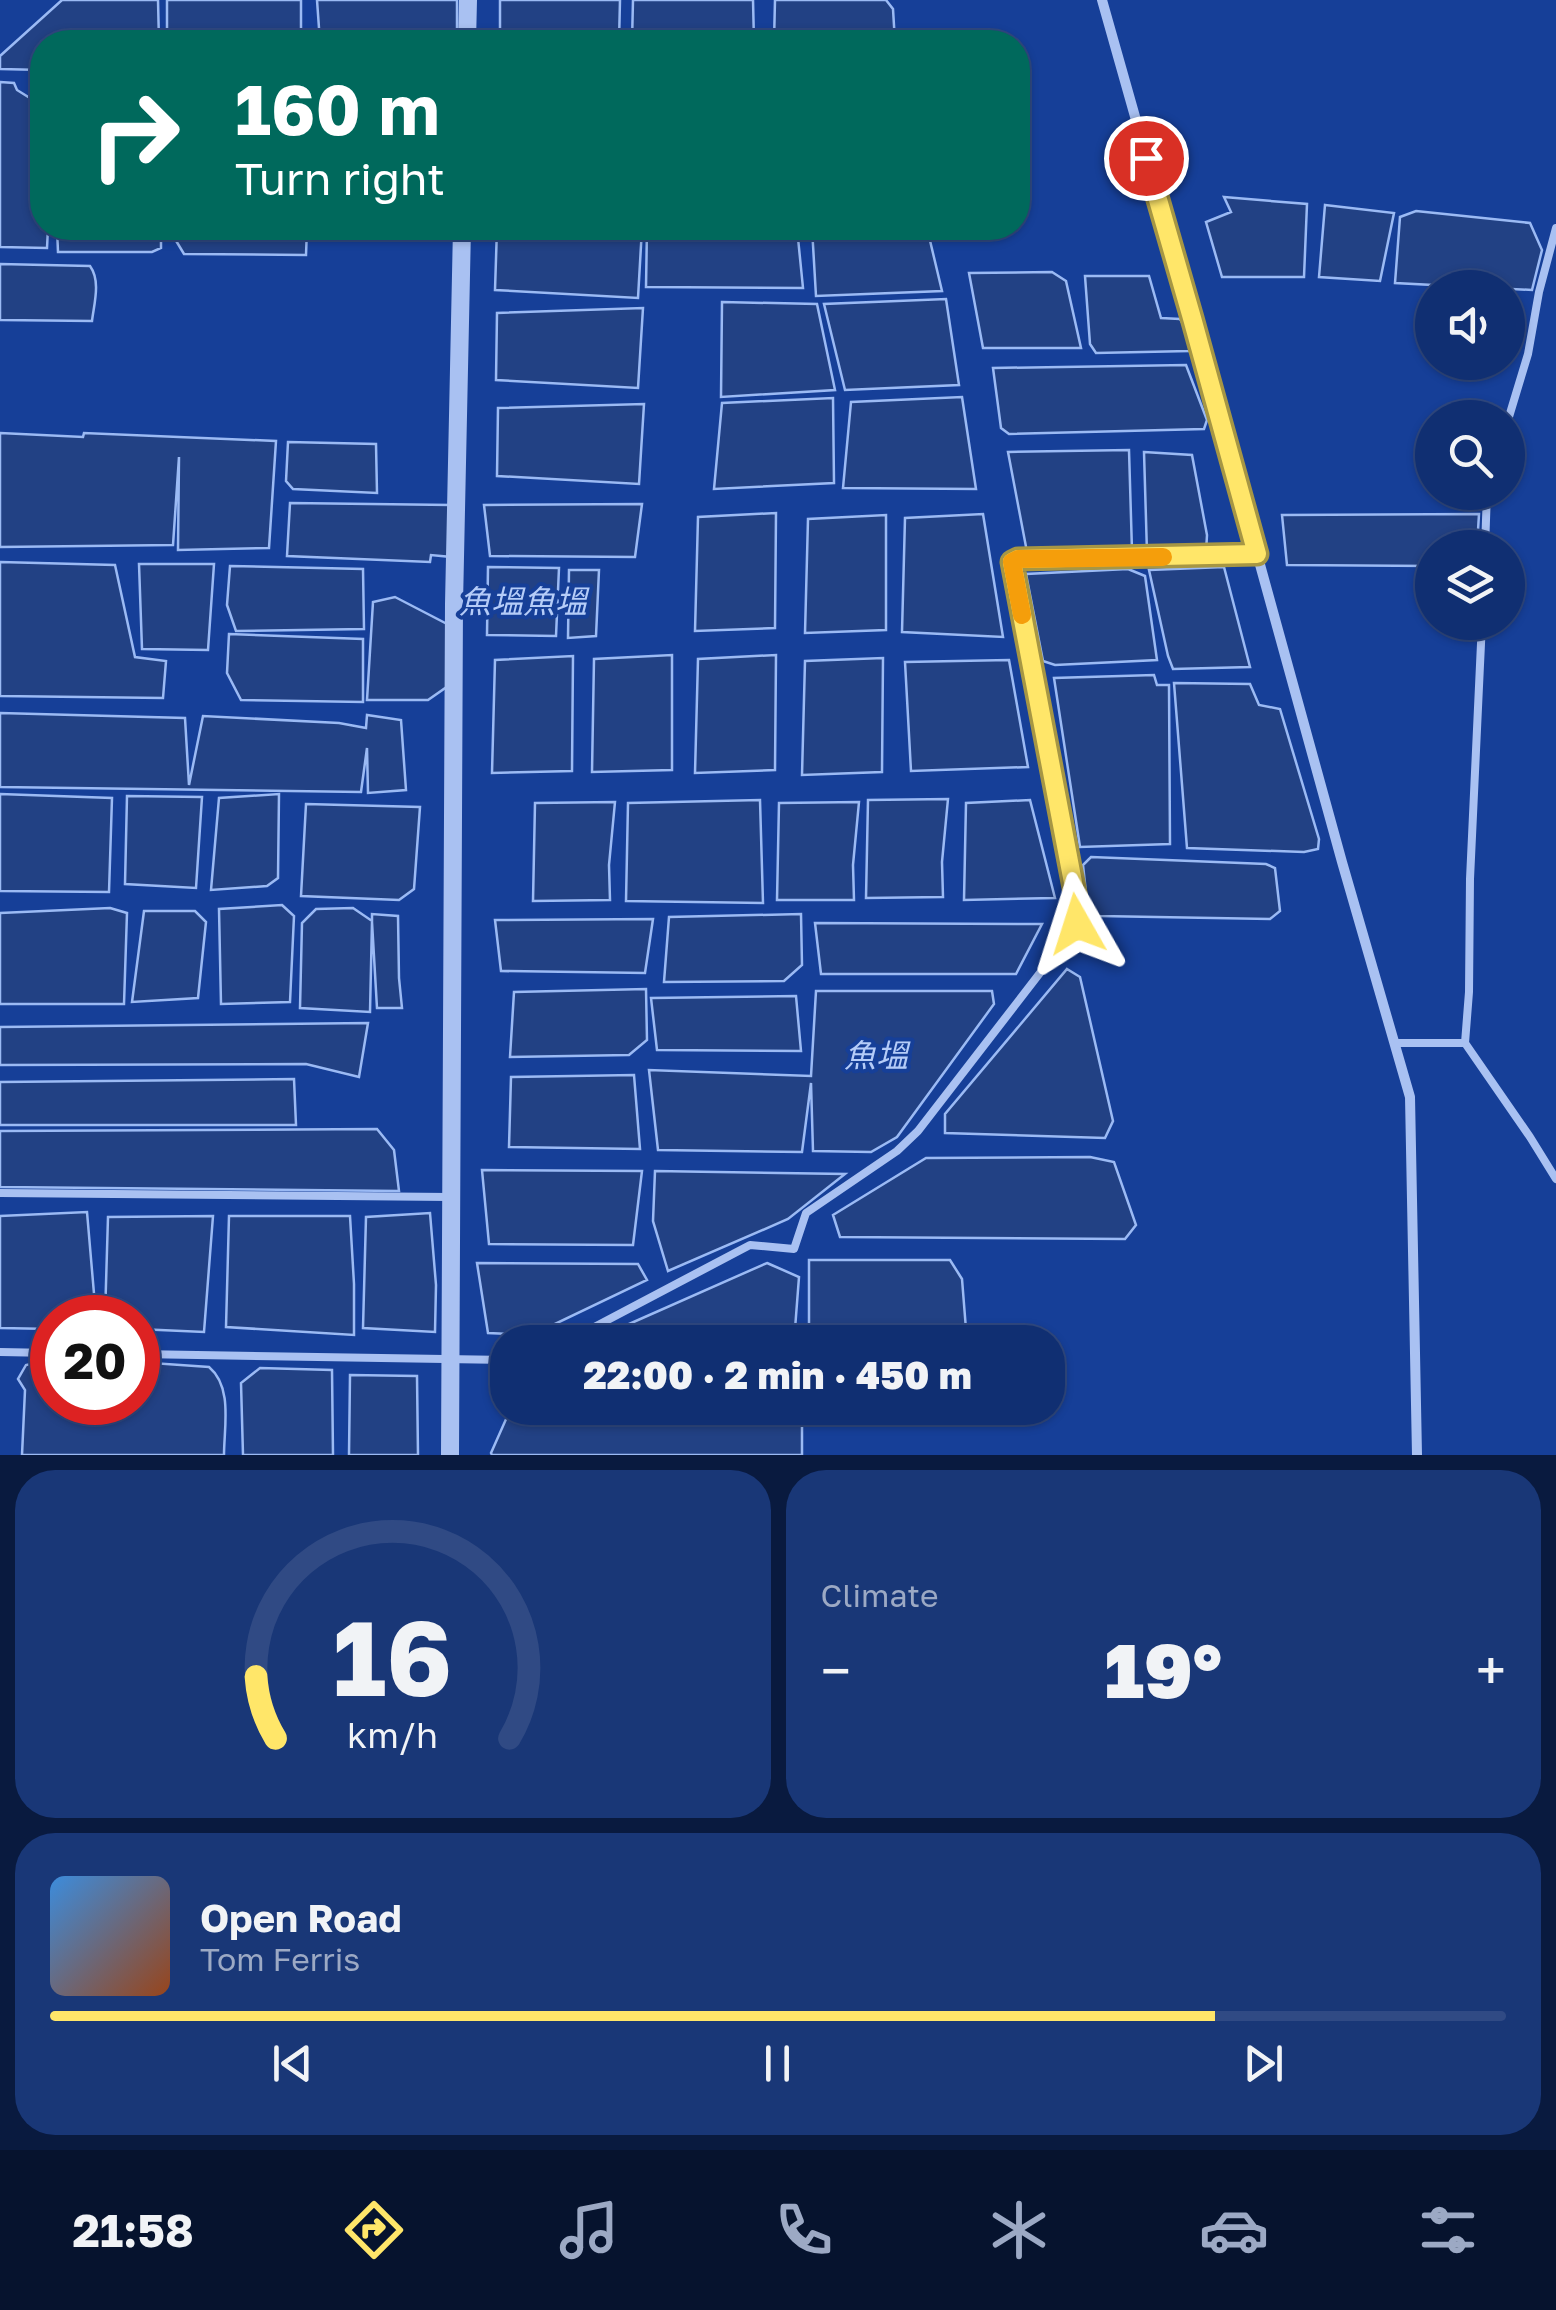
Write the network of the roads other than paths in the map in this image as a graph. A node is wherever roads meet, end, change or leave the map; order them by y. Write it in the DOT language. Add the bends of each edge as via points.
graph roads {
  1 [pos="468,0"];
  2 [pos="1102,0"];
  3 [pos="467,30"];
  4 [pos="1556,228"];
  5 [pos="462,240"];
  6 [pos="1514,400"];
  7 [pos="1257,554"];
  8 [pos="1481,640"];
  9 [pos="1394,1043"];
  10 [pos="1464,1043"];
  11 [pos="1556,1179"];
  12 [pos="0,1193"];
  13 [pos="452,1198"];
  14 [pos="598,1325"];
  15 [pos="0,1352"];
  16 [pos="30,1353"];
  17 [pos="160,1354"];
  18 [pos="452,1359"];
  19 [pos="490,1360"];
  20 [pos="450,1455"];
  21 [pos="1417,1455"];
  1 -- 3 [label="street"];
  2 -- 7 [label="street"];
  4 -- 6 [label="lane"];
  5 -- 13 [label="street"];
  7 -- 9 [label="street"];
  7 -- 14 [label="lane" via="1012,562 1077,924 918,1131 806,1213 794,1249 750,1246"];
  8 -- 10 [label="lane"];
  9 -- 10 [label="lane"];
  9 -- 21 [label="street" via="1410,1097"];
  10 -- 11 [label="lane"];
  12 -- 13 [label="lane"];
  13 -- 18 [label="street"];
  15 -- 16 [label="lane"];
  17 -- 18 [label="lane"];
  18 -- 19 [label="lane"];
  18 -- 20 [label="street"];
}
